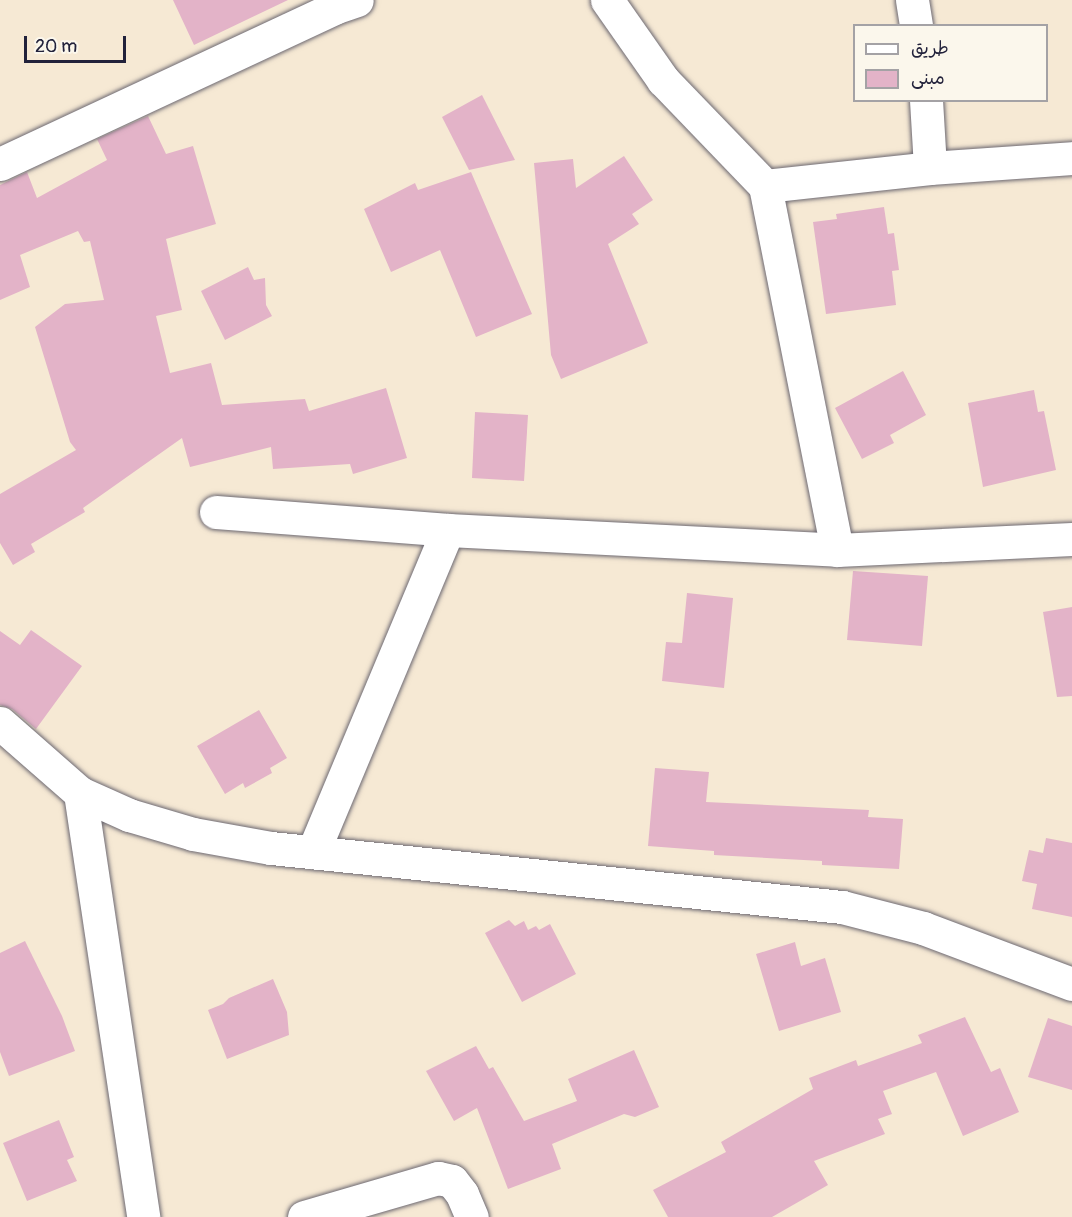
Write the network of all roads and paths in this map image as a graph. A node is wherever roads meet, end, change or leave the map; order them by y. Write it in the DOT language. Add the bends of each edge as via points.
graph roads {
  1 [pos="607,0"];
  2 [pos="912,0"];
  3 [pos="340,3"];
  4 [pos="916,24"];
  5 [pos="926,102"];
  6 [pos="1072,158"];
  7 [pos="0,164"];
  8 [pos="930,168"];
  9 [pos="765,186"];
  10 [pos="216,512"];
  11 [pos="448,530"];
  12 [pos="1072,539"];
  13 [pos="837,550"];
  14 [pos="0,723"];
  15 [pos="80,793"];
  16 [pos="313,852"];
  17 [pos="1072,984"];
  18 [pos="143,1217"];
  19 [pos="304,1217"];
  20 [pos="471,1217"];
  1 -- 9 [label="street" via="663,80"];
  2 -- 4 [label="street"];
  3 -- 7 [label="street"];
  5 -- 8 [label="street"];
  6 -- 8 [label="street"];
  8 -- 9 [label="street"];
  9 -- 13 [label="street"];
  10 -- 11 [label="street"];
  11 -- 13 [label="street"];
  11 -- 16 [label="street"];
  12 -- 13 [label="street"];
  14 -- 15 [label="street"];
  15 -- 16 [label="street" via="129,815 192,834"];
  15 -- 18 [label="street"];
  16 -- 17 [label="street" via="842,907 923,928"];
  19 -- 20 [label="street" via="438,1178 452,1181"];
}
